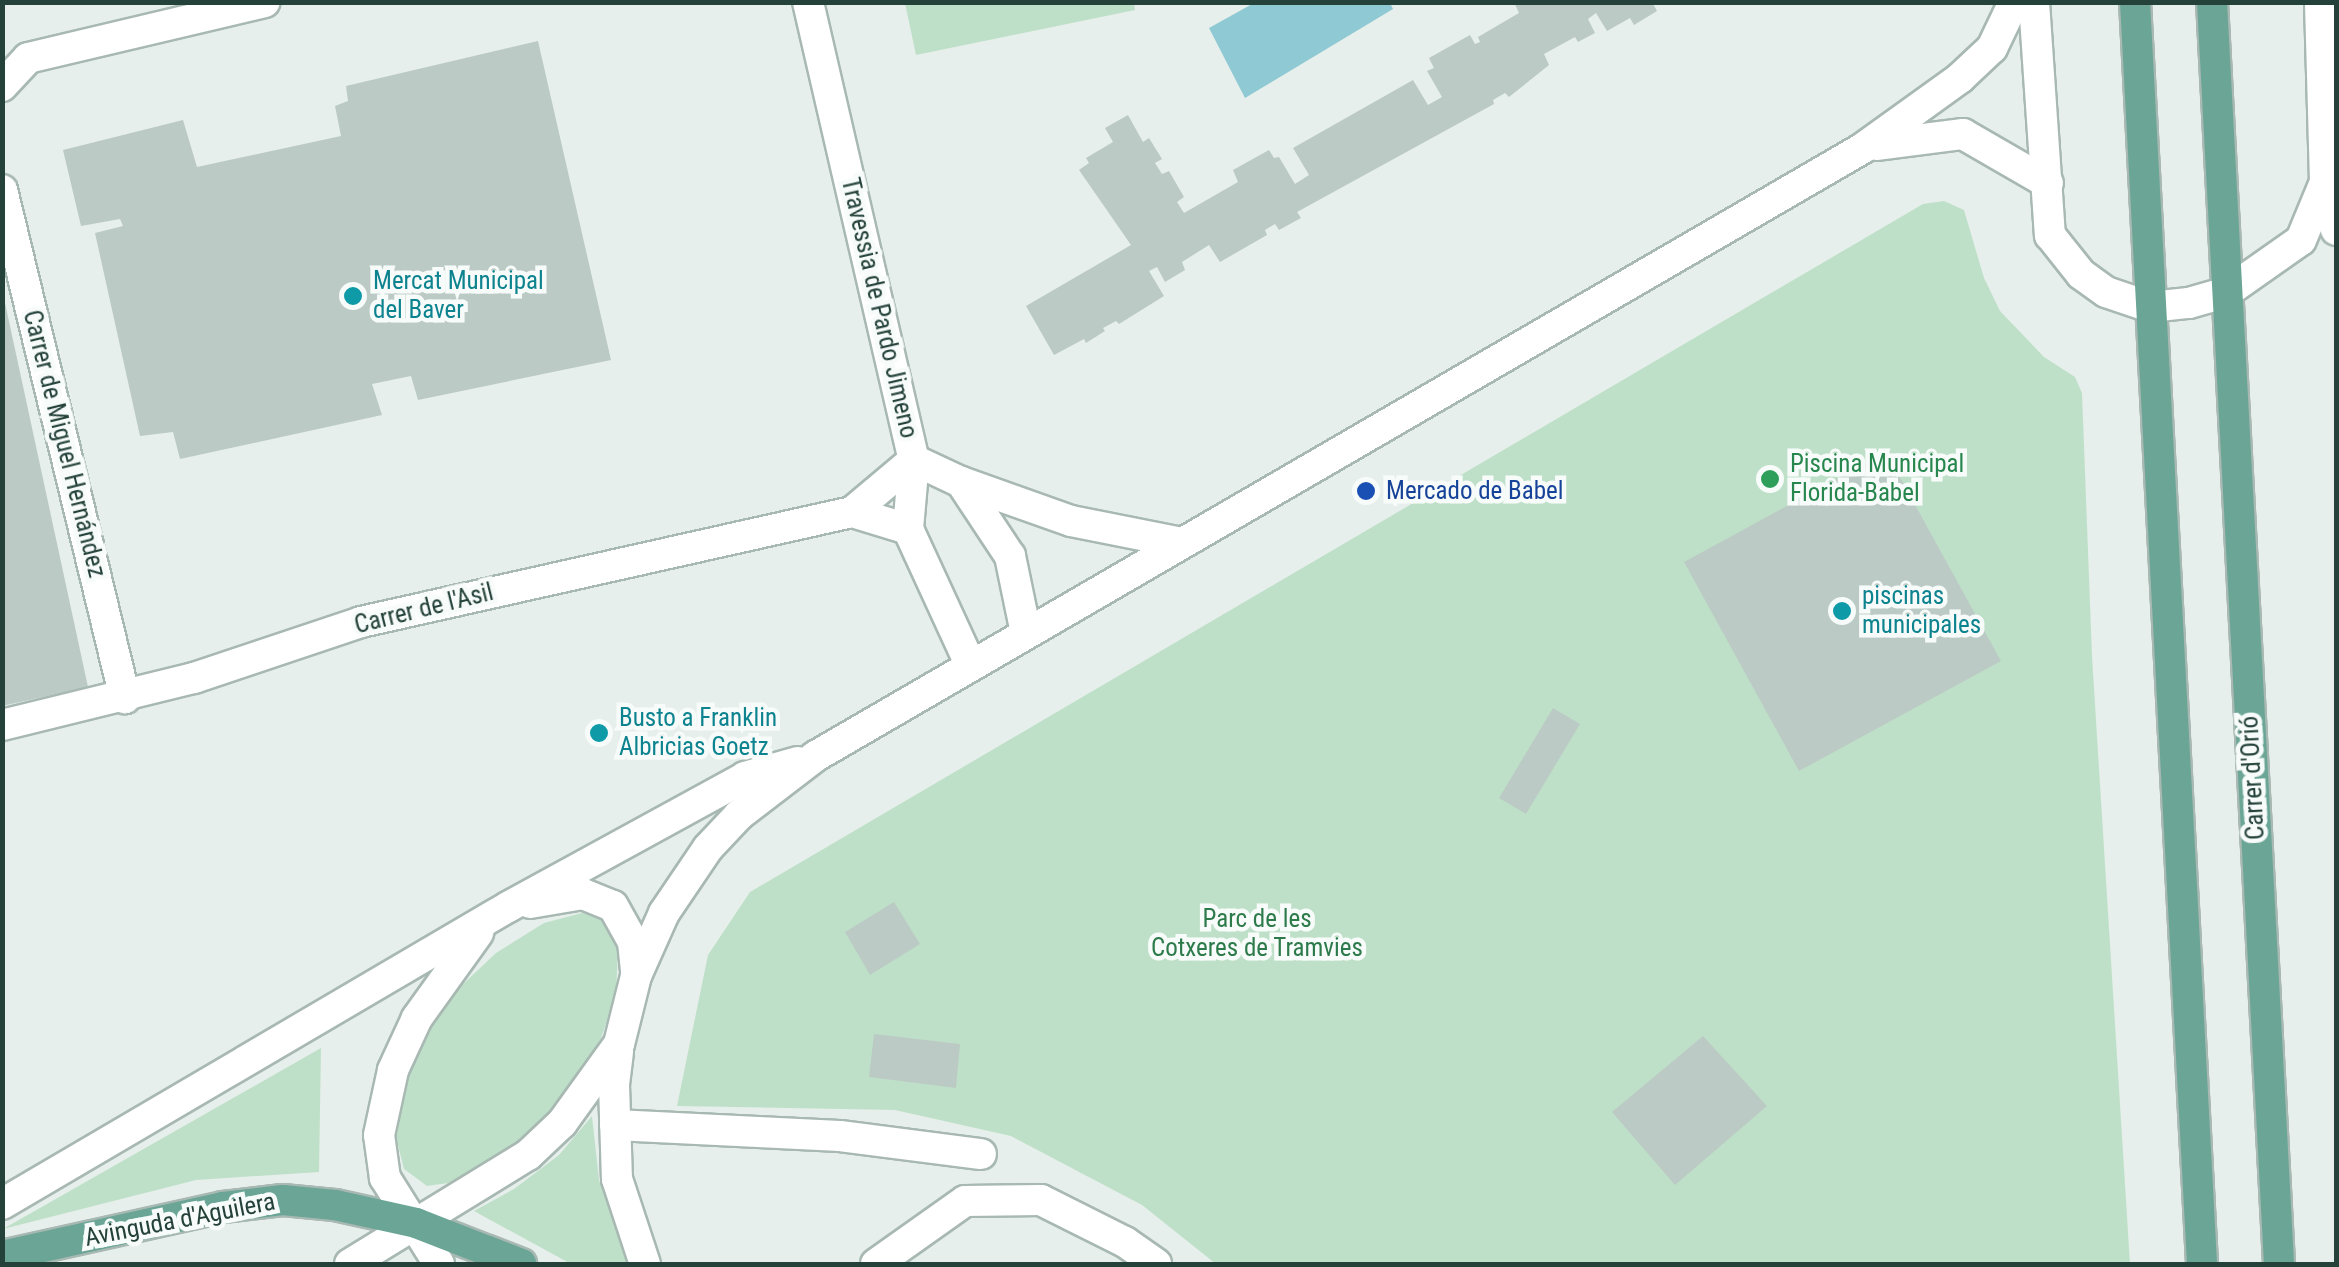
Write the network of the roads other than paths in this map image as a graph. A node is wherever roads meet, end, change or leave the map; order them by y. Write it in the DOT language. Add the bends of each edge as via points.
graph roads {
  1 [pos="264,2"];
  2 [pos="808,2"];
  3 [pos="2014,2"];
  4 [pos="2034,2"];
  5 [pos="2135,2"];
  6 [pos="2212,2"];
  7 [pos="2320,2"];
  8 [pos="2,86"];
  9 [pos="2332,139"];
  10 [pos="1863,148"];
  11 [pos="2325,182"];
  12 [pos="2048,183"];
  13 [pos="2,190"];
  14 [pos="2336,230"];
  15 [pos="2228,292"];
  16 [pos="2150,307"];
  17 [pos="914,460"];
  18 [pos="961,482"];
  19 [pos="852,512"];
  20 [pos="908,529"];
  21 [pos="1182,543"];
  22 [pos="1026,633"];
  23 [pos="970,664"];
  24 [pos="125,698"];
  25 [pos="2,725"];
  26 [pos="816,756"];
  27 [pos="497,914"];
  28 [pos="636,976"];
  29 [pos="619,1044"];
  30 [pos="616,1126"];
  31 [pos="981,1154"];
  32 [pos="2,1204"];
  33 [pos="416,1223"];
  34 [pos="2,1256"];
  35 [pos="350,1264"];
  36 [pos="440,1264"];
  37 [pos="521,1264"];
  38 [pos="645,1264"];
  39 [pos="876,1264"];
  40 [pos="1156,1264"];
  41 [pos="2202,1264"];
  42 [pos="2279,1264"];
  1 -- 8 [label="street" via="28,58"];
  2 -- 17 [label="street, Travessia de Pardo Jimeno"];
  3 -- 10 [label="street" via="1992,48"];
  4 -- 12 [label="street"];
  5 -- 16 [label="main road"];
  6 -- 15 [label="main road, Carrer d'Orió"];
  7 -- 9 [label="street"];
  9 -- 11 [label="street"];
  10 -- 12 [label="street" via="1963,134"];
  10 -- 21 [label="street"];
  11 -- 14 [label="street"];
  11 -- 15 [label="street" via="2301,240"];
  12 -- 16 [label="street" via="2050,235 2064,258 2106,292"];
  13 -- 24 [label="street, Carrer de Miguel Hernández"];
  15 -- 16 [label="street"];
  15 -- 42 [label="main road, Carrer d'Orió"];
  16 -- 41 [label="main road"];
  17 -- 18 [label="street"];
  17 -- 19 [label="street, Carrer de l'Asil"];
  17 -- 20 [label="street, Travessia de Pardo Jimeno"];
  18 -- 21 [label="street" via="1071,521"];
  18 -- 22 [label="street" via="1010,556"];
  19 -- 20 [label="street, Carrer de l'Asil"];
  19 -- 24 [label="street, Carrer de l'Asil" via="361,622"];
  20 -- 23 [label="street, Travessia de Pardo Jimeno"];
  21 -- 22 [label="street"];
  22 -- 23 [label="street"];
  23 -- 26 [label="street"];
  24 -- 25 [label="street, Carrer de l'Asil"];
  26 -- 27 [label="street" via="746,777"];
  26 -- 28 [label="street" via="739,815 708,848 664,913"];
  27 -- 28 [label="street" via="582,894 613,906 633,942"];
  27 -- 32 [label="street"];
  27 -- 33 [label="street" via="417,1018 382,1108 386,1178"];
  28 -- 29 [label="street"];
  29 -- 30 [label="street"];
  29 -- 33 [label="street" via="562,1124 528,1155"];
  30 -- 31 [label="street" via="840,1136"];
  30 -- 38 [label="street" via="617,1179"];
  33 -- 34 [label="main road, Avinguda d'Aguilera" via="283,1200"];
  33 -- 35 [label="street"];
  33 -- 36 [label="street"];
  33 -- 37 [label="main road, Avinguda d'Aguilera"];
  39 -- 40 [label="street" via="965,1201 1041,1200"];
}
